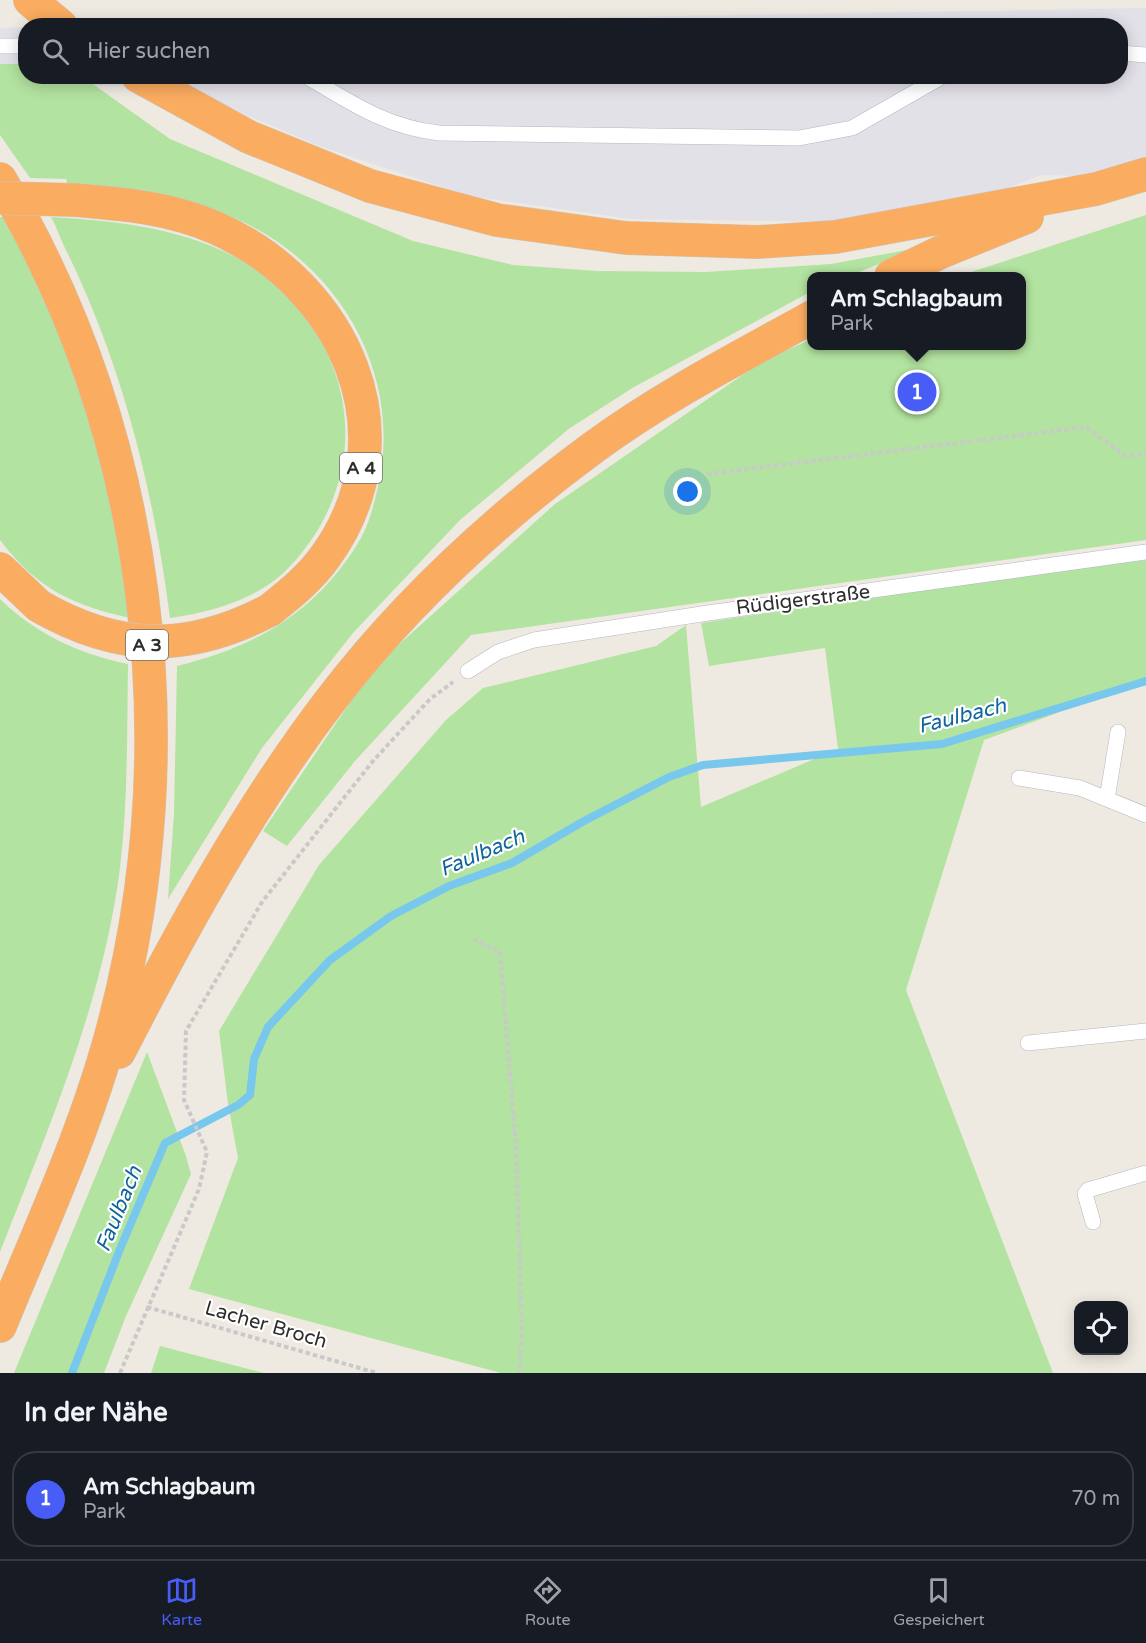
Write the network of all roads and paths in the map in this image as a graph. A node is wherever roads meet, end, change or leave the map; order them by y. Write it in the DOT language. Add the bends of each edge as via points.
graph roads {
  1 [pos="30,0"];
  2 [pos="51,18"];
  3 [pos="0,46"];
  4 [pos="18,46"];
  5 [pos="1128,54"];
  6 [pos="1146,55"];
  7 [pos="153,84"];
  8 [pos="320,84"];
  9 [pos="929,84"];
  10 [pos="1146,174"];
  11 [pos="0,179"];
  12 [pos="1096,189"];
  13 [pos="0,198"];
  14 [pos="899,272"];
  15 [pos="807,320"];
  16 [pos="1146,454"];
  17 [pos="707,474"];
  18 [pos="1146,552"];
  19 [pos="0,569"];
  20 [pos="468,671"];
  21 [pos="1118,732"];
  22 [pos="1019,778"];
  23 [pos="1107,799"];
  24 [pos="1146,815"];
  25 [pos="472,939"];
  26 [pos="1146,1031"];
  27 [pos="1028,1043"];
  28 [pos="80,1128"];
  29 [pos="1146,1173"];
  30 [pos="1093,1221"];
  31 [pos="147,1307"];
  32 [pos="0,1326"];
  33 [pos="120,1373"];
  34 [pos="377,1373"];
  35 [pos="519,1373"];
  1 -- 2 [label="highway"];
  3 -- 4 [label="lane"];
  5 -- 6 [label="lane"];
  7 -- 12 [label="highway" via="249,137 370,186 497,220 626,238 757,242 836,237"];
  8 -- 9 [label="lane" via="385,122 411,130 799,138 852,128"];
  10 -- 12 [label="highway"];
  11 -- 28 [label="highway, A 3" via="68,312 103,410 129,512 146,615 152,719 148,835 136,927 113,1029"];
  12 -- 14 [label="highway"];
  13 -- 19 [label="highway, A 4, bridge" via="75,200 156,209 217,229 272,261 297,281 340,337 355,373 363,411 364,449 358,487 345,524 325,557 300,586 270,610 206,637 148,642 102,635 39,606"];
  15 -- 28 [label="highway" via="673,395 596,446 523,502 454,563 390,630 331,700 276,775 177,944"];
  16 -- 17 [label="path" via="1126,456 1086,427"];
  18 -- 20 [label="lane, Rüdigerstraße" via="534,640 498,652"];
  20 -- 31 [label="path" via="429,699 373,761 262,902 186,1031 184,1100 207,1152 200,1189"];
  21 -- 23 [label="lane"];
  22 -- 23 [label="lane" via="1080,788"];
  23 -- 24 [label="lane"];
  25 -- 35 [label="path" via="500,952 516,1146 522,1336"];
  26 -- 27 [label="lane"];
  28 -- 32 [label="highway"];
  29 -- 30 [label="lane" via="1088,1190 1085,1194"];
  31 -- 33 [label="path"];
  31 -- 34 [label="path, Lacher Broch"];
}
